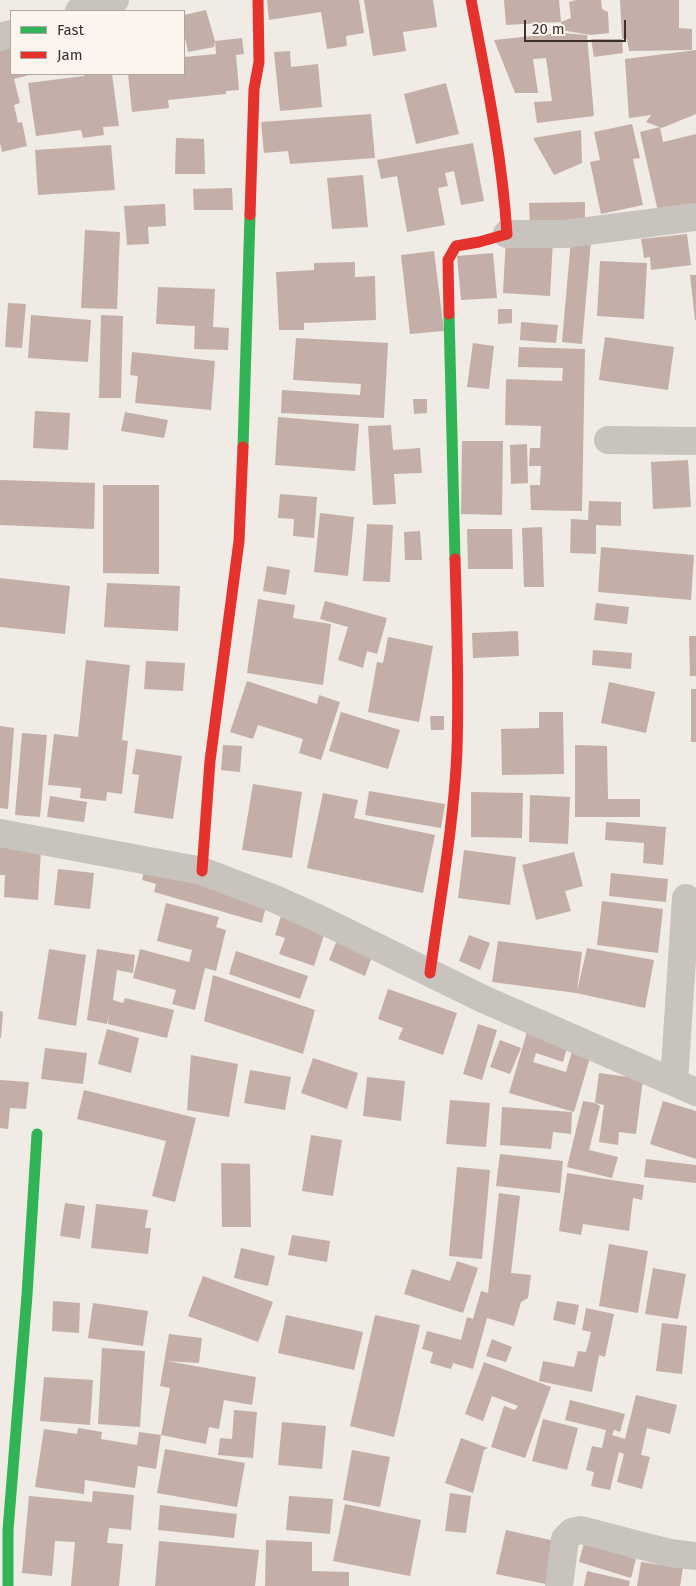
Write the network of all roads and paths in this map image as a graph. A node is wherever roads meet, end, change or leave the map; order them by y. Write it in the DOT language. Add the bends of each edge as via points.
graph roads {
  1 [pos="115,0"];
  2 [pos="258,0"];
  3 [pos="471,0"];
  4 [pos="81,10"];
  5 [pos="696,217"];
  6 [pos="507,234"];
  7 [pos="608,440"];
  8 [pos="696,441"];
  9 [pos="0,833"];
  10 [pos="202,871"];
  11 [pos="686,898"];
  12 [pos="430,973"];
  13 [pos="685,1087"];
  14 [pos="37,1134"];
  15 [pos="696,1556"];
  16 [pos="8,1586"];
  17 [pos="559,1586"];
  1 -- 4 [label="street"];
  2 -- 10 [label="street" via="259,62 252,126 239,541 210,761"];
  3 -- 6 [label="street" via="497,139"];
  5 -- 6 [label="street" via="565,234"];
  6 -- 12 [label="street" via="456,246 448,260 458,665 457,750"];
  7 -- 8 [label="street"];
  9 -- 10 [label="street"];
  10 -- 12 [label="street" via="275,899"];
  11 -- 13 [label="street"];
  12 -- 13 [label="street"];
  14 -- 16 [label="street" via="8,1530"];
  15 -- 17 [label="street" via="670,1553 581,1530 572,1532 565,1539"];
}
